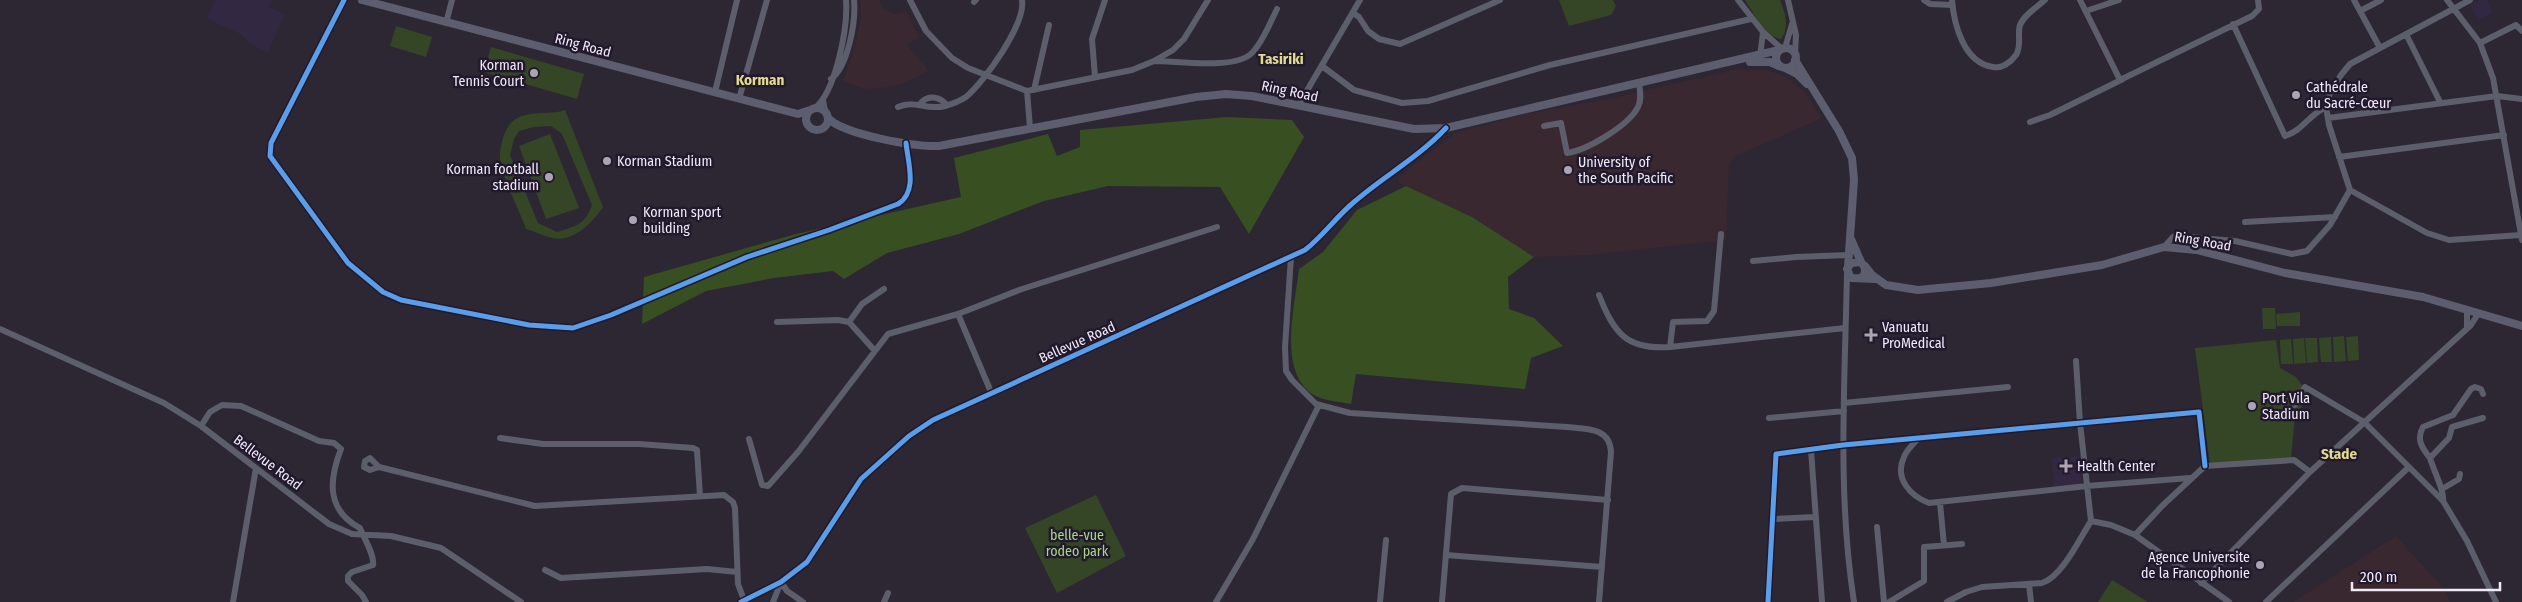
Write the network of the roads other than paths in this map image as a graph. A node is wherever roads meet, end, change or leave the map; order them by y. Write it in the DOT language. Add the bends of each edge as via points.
graph roads {
  1 [pos="344,0"];
  2 [pos="362,0"];
  3 [pos="452,0"];
  4 [pos="737,0"];
  5 [pos="767,0"];
  6 [pos="846,0"];
  7 [pos="854,0"];
  8 [pos="910,0"];
  9 [pos="1022,0"];
  10 [pos="1105,0"];
  11 [pos="1208,0"];
  12 [pos="1360,0"];
  13 [pos="1500,0"];
  14 [pos="1738,0"];
  15 [pos="1788,0"];
  16 [pos="1924,0"];
  17 [pos="2044,0"];
  18 [pos="2080,0"];
  19 [pos="2120,0"];
  20 [pos="2258,0"];
  21 [pos="2354,0"];
  22 [pos="2381,0"];
  23 [pos="2448,0"];
  24 [pos="2470,0"];
  25 [pos="1952,2"];
  26 [pos="2453,9"];
  27 [pos="1277,10"];
  28 [pos="2086,11"];
  29 [pos="2360,11"];
  30 [pos="1353,13"];
  31 [pos="847,15"];
  32 [pos="856,15"];
  33 [pos="1794,17"];
  34 [pos="1751,18"];
  35 [pos="446,22"];
  36 [pos="2233,24"];
  37 [pos="1050,25"];
  38 [pos="2522,31"];
  39 [pos="1764,32"];
  40 [pos="848,34"];
  41 [pos="2406,34"];
  42 [pos="2480,43"];
  43 [pos="2380,48"];
  44 [pos="1782,49"];
  45 [pos="1760,56"];
  46 [pos="1795,57"];
  47 [pos="1154,61"];
  48 [pos="1733,62"];
  49 [pos="1322,66"];
  50 [pos="1782,67"];
  51 [pos="985,73"];
  52 [pos="1095,77"];
  53 [pos="2122,79"];
  54 [pos="1639,83"];
  55 [pos="1031,90"];
  56 [pos="1815,91"];
  57 [pos="715,92"];
  58 [pos="2497,96"];
  59 [pos="739,99"];
  60 [pos="2522,99"];
  61 [pos="823,100"];
  62 [pos="2440,102"];
  63 [pos="919,105"];
  64 [pos="948,105"];
  65 [pos="1298,106"];
  66 [pos="898,107"];
  67 [pos="2326,107"];
  68 [pos="812,109"];
  69 [pos="798,114"];
  70 [pos="827,115"];
  71 [pos="2328,118"];
  72 [pos="2030,122"];
  73 [pos="806,123"];
  74 [pos="1544,126"];
  75 [pos="840,127"];
  76 [pos="825,128"];
  77 [pos="1030,128"];
  78 [pos="1446,128"];
  79 [pos="2504,136"];
  80 [pos="906,143"];
  81 [pos="2339,157"];
  82 [pos="2350,190"];
  83 [pos="2335,217"];
  84 [pos="2245,222"];
  85 [pos="1217,226"];
  86 [pos="1850,232"];
  87 [pos="1721,234"];
  88 [pos="2521,237"];
  89 [pos="2164,247"];
  90 [pos="1848,255"];
  91 [pos="1291,257"];
  92 [pos="1753,261"];
  93 [pos="1863,264"];
  94 [pos="1847,269"];
  95 [pos="1860,279"];
  96 [pos="1878,280"];
  97 [pos="884,289"];
  98 [pos="1599,295"];
  99 [pos="1847,296"];
  100 [pos="2467,311"];
  101 [pos="958,314"];
  102 [pos="2478,314"];
  103 [pos="777,322"];
  104 [pos="848,322"];
  105 [pos="2520,323"];
  106 [pos="0,328"];
  107 [pos="1845,328"];
  108 [pos="2467,328"];
  109 [pos="1670,347"];
  110 [pos="875,351"];
  111 [pos="2076,361"];
  112 [pos="2008,387"];
  113 [pos="991,392"];
  114 [pos="2483,394"];
  115 [pos="1844,403"];
  116 [pos="2295,404"];
  117 [pos="1319,405"];
  118 [pos="1844,411"];
  119 [pos="1768,418"];
  120 [pos="2483,418"];
  121 [pos="2364,422"];
  122 [pos="2080,423"];
  123 [pos="201,426"];
  124 [pos="500,438"];
  125 [pos="1918,438"];
  126 [pos="749,439"];
  127 [pos="1843,445"];
  128 [pos="1811,450"];
  129 [pos="2430,458"];
  130 [pos="2205,466"];
  131 [pos="379,467"];
  132 [pos="2409,467"];
  133 [pos="256,468"];
  134 [pos="2310,472"];
  135 [pos="2460,474"];
  136 [pos="2190,478"];
  137 [pos="2086,486"];
  138 [pos="2442,489"];
  139 [pos="700,496"];
  140 [pos="1608,500"];
  141 [pos="2443,501"];
  142 [pos="1940,503"];
  143 [pos="1815,517"];
  144 [pos="1774,519"];
  145 [pos="2091,521"];
  146 [pos="1877,527"];
  147 [pos="362,535"];
  148 [pos="2136,535"];
  149 [pos="1386,540"];
  150 [pos="1962,544"];
  151 [pos="1944,545"];
  152 [pos="1446,555"];
  153 [pos="1602,567"];
  154 [pos="545,570"];
  155 [pos="737,572"];
  156 [pos="781,582"];
  157 [pos="2201,583"];
  158 [pos="2029,584"];
  159 [pos="888,593"];
  160 [pos="743,601"];
  161 [pos="233,602"];
  162 [pos="366,602"];
  163 [pos="522,602"];
  164 [pos="772,602"];
  165 [pos="803,602"];
  166 [pos="884,602"];
  167 [pos="1216,602"];
  168 [pos="1380,602"];
  169 [pos="1442,602"];
  170 [pos="1599,602"];
  171 [pos="1768,602"];
  172 [pos="1822,602"];
  173 [pos="1854,602"];
  174 [pos="1884,602"];
  175 [pos="1889,602"];
  176 [pos="1947,602"];
  177 [pos="2031,602"];
  178 [pos="2229,602"];
  179 [pos="2266,602"];
  180 [pos="2496,602"];
  1 -- 80 [label="street" via="271,143 270,156 348,263 383,292 401,300 529,326 573,328 747,257 898,204 906,198 911,186"];
  2 -- 35 [label="main road, Ring Road"];
  3 -- 35 [label="street"];
  4 -- 57 [label="street"];
  5 -- 59 [label="street"];
  6 -- 7 [label="street"];
  6 -- 31 [label="street"];
  7 -- 32 [label="street"];
  8 -- 51 [label="street" via="920,22 939,46 968,68"];
  9 -- 51 [label="street" via="1019,20 994,66"];
  10 -- 52 [label="street" via="1092,39"];
  11 -- 47 [label="street" via="1184,39"];
  12 -- 30 [label="street"];
  13 -- 30 [label="street" via="1400,44 1379,39"];
  14 -- 34 [label="street"];
  15 -- 33 [label="street"];
  16 -- 25 [label="street" via="1930,4"];
  17 -- 25 [label="street" via="2020,25 2017,54 2005,65 1995,68 1976,61 1968,50 1957,28"];
  18 -- 28 [label="street"];
  19 -- 28 [label="street"];
  20 -- 36 [label="street" via="2256,13"];
  21 -- 29 [label="street"];
  22 -- 29 [label="street"];
  23 -- 26 [label="street"];
  24 -- 26 [label="street"];
  26 -- 41 [label="street"];
  26 -- 42 [label="street"];
  27 -- 47 [label="street" via="1258,46 1246,58 1222,62"];
  28 -- 53 [label="street"];
  29 -- 43 [label="street"];
  30 -- 49 [label="street"];
  31 -- 32 [label="street"];
  31 -- 40 [label="street"];
  32 -- 40 [label="street"];
  33 -- 44 [label="street"];
  33 -- 46 [label="street"];
  34 -- 39 [label="street"];
  34 -- 49 [label="street" via="1550,66 1428,101 1402,103 1354,90"];
  35 -- 57 [label="main road, Ring Road"];
  36 -- 53 [label="street"];
  36 -- 67 [label="street" via="2285,136 2296,132 2316,112"];
  37 -- 55 [label="street"];
  38 -- 42 [label="street" via="2516,25"];
  39 -- 44 [label="street"];
  39 -- 45 [label="street"];
  40 -- 61 [label="street"];
  41 -- 43 [label="street"];
  41 -- 62 [label="street"];
  42 -- 58 [label="street"];
  43 -- 67 [label="street" via="2350,64 2330,93"];
  44 -- 45 [label="main road, Ring Road"];
  44 -- 46 [label="main road"];
  44 -- 50 [label="main road" via="1776,58"];
  45 -- 48 [label="main road, Ring Road"];
  46 -- 50 [label="main road" via="1793,65"];
  46 -- 56 [label="main road, Ring Road"];
  47 -- 52 [label="street" via="1132,70"];
  48 -- 50 [label="main road, Ring Road" via="1762,62"];
  48 -- 54 [label="main road, Ring Road"];
  49 -- 65 [label="street"];
  50 -- 56 [label="main road, Ring Road" via="1797,74"];
  51 -- 55 [label="street"];
  51 -- 64 [label="street" via="966,97"];
  52 -- 55 [label="street"];
  53 -- 72 [label="street"];
  54 -- 74 [label="street" via="1640,104 1632,117 1587,147 1567,153 1561,123"];
  54 -- 78 [label="main road, Ring Road"];
  55 -- 77 [label="street"];
  56 -- 86 [label="main road, Ring Road" via="1852,158 1854,180"];
  57 -- 59 [label="main road, Ring Road"];
  58 -- 60 [label="street"];
  58 -- 62 [label="street"];
  58 -- 79 [label="street"];
  59 -- 69 [label="main road, Ring Road"];
  61 -- 68 [label="street"];
  61 -- 70 [label="street"];
  62 -- 71 [label="street"];
  63 -- 64 [label="street" via="929,108"];
  63 -- 64 [label="street" via="933,97"];
  63 -- 66 [label="street"];
  65 -- 77 [label="main road, Ring Road" via="1252,96 1219,94"];
  65 -- 78 [label="main road, Ring Road" via="1414,129"];
  67 -- 71 [label="street"];
  68 -- 69 [label="main road"];
  68 -- 70 [label="main road"];
  68 -- 73 [label="main road" via="806,116"];
  69 -- 73 [label="main road"];
  70 -- 75 [label="main road, Ring Road"];
  70 -- 76 [label="main road"];
  71 -- 81 [label="street"];
  73 -- 76 [label="main road" via="813,130"];
  75 -- 76 [label="main road, Ring Road"];
  75 -- 80 [label="main road, Ring Road"];
  77 -- 80 [label="main road, Ring Road" via="939,146"];
  78 -- 91 [label="street, Bellevue Road" via="1432,143 1354,202 1318,239"];
  79 -- 81 [label="street"];
  79 -- 88 [label="street"];
  81 -- 82 [label="street"];
  82 -- 83 [label="street"];
  82 -- 88 [label="street" via="2428,233 2449,240"];
  83 -- 84 [label="street"];
  83 -- 89 [label="street" via="2307,251 2299,253 2278,252 2217,238 2182,236 2173,237"];
  85 -- 101 [label="street" via="1022,289"];
  86 -- 90 [label="main road, Ring Road"];
  86 -- 93 [label="main road, Ring Road" via="1852,245"];
  87 -- 109 [label="street" via="1714,311 1707,321 1673,322"];
  89 -- 96 [label="main road, Ring Road" via="2102,266 1991,283 1918,290 1891,286"];
  89 -- 100 [label="main road, Ring Road" via="2196,250 2316,280 2393,290"];
  90 -- 92 [label="street"];
  90 -- 94 [label="main road, Ring Road"];
  91 -- 113 [label="street, Bellevue Road"];
  91 -- 117 [label="street" via="1284,356 1286,371 1307,397"];
  93 -- 94 [label="main road" via="1853,262"];
  93 -- 95 [label="main road" via="1865,274"];
  93 -- 96 [label="main road, Ring Road"];
  94 -- 95 [label="main road" via="1851,278"];
  94 -- 99 [label="street"];
  95 -- 96 [label="main road, Ring Road"];
  95 -- 99 [label="street" via="1852,285"];
  97 -- 104 [label="street" via="862,304"];
  98 -- 109 [label="street" via="1617,332 1646,347"];
  99 -- 107 [label="street"];
  100 -- 102 [label="main road, Ring Road"];
  100 -- 108 [label="street"];
  101 -- 110 [label="street" via="888,334"];
  101 -- 113 [label="street"];
  102 -- 105 [label="main road, Ring Road"];
  102 -- 108 [label="street"];
  103 -- 104 [label="street"];
  104 -- 110 [label="street"];
  106 -- 123 [label="street, Bellevue Road" via="164,403"];
  107 -- 109 [label="street"];
  107 -- 115 [label="street"];
  108 -- 121 [label="street"];
  110 -- 126 [label="street" via="768,486 762,485"];
  111 -- 122 [label="street"];
  112 -- 115 [label="street"];
  113 -- 156 [label="street, Bellevue Road" via="933,420 882,460 861,479 846,499 807,562"];
  114 -- 129 [label="street" via="2481,389 2471,389 2452,415 2424,427 2419,437 2422,449"];
  115 -- 118 [label="street"];
  116 -- 121 [label="street" via="2305,387"];
  117 -- 140 [label="street" via="1350,413 1599,431 1611,445"];
  117 -- 167 [label="street" via="1253,539"];
  118 -- 119 [label="street"];
  118 -- 127 [label="street"];
  120 -- 129 [label="street" via="2452,427 2449,438"];
  121 -- 132 [label="street"];
  121 -- 134 [label="street"];
  122 -- 125 [label="street"];
  122 -- 130 [label="street" via="2199,412"];
  122 -- 137 [label="street"];
  123 -- 133 [label="street, Bellevue Road"];
  123 -- 147 [label="street" via="210,412 222,405 240,406 319,441 334,443 341,449 334,467 332,486 335,504 349,522 360,528"];
  124 -- 139 [label="street" via="542,444 639,444 693,448 696,450"];
  125 -- 127 [label="street"];
  125 -- 142 [label="street" via="1904,457 1902,477 1905,486 1919,499"];
  127 -- 128 [label="street"];
  127 -- 173 [label="street"];
  128 -- 143 [label="street"];
  128 -- 144 [label="street" via="1776,454"];
  129 -- 138 [label="street"];
  130 -- 134 [label="street" via="2294,460"];
  130 -- 136 [label="street"];
  131 -- 139 [label="street" via="535,506"];
  132 -- 141 [label="street"];
  132 -- 179 [label="street"];
  133 -- 147 [label="street, Bellevue Road" via="329,524 344,532"];
  133 -- 161 [label="street"];
  134 -- 157 [label="street"];
  135 -- 138 [label="street" via="2456,483"];
  136 -- 137 [label="street"];
  136 -- 148 [label="street"];
  137 -- 142 [label="street"];
  137 -- 145 [label="street"];
  138 -- 141 [label="street"];
  139 -- 155 [label="street" via="724,496 733,502"];
  140 -- 152 [label="street" via="1462,488 1451,494"];
  140 -- 153 [label="street"];
  141 -- 180 [label="street" via="2467,541"];
  142 -- 151 [label="street"];
  143 -- 144 [label="street"];
  143 -- 172 [label="street"];
  144 -- 171 [label="street"];
  145 -- 148 [label="street"];
  145 -- 158 [label="street" via="2054,576 2046,582"];
  146 -- 174 [label="street"];
  147 -- 162 [label="street" via="374,556 373,565 352,572 348,581"];
  147 -- 163 [label="street, Bellevue Road" via="391,536 441,548"];
  148 -- 157 [label="street"];
  149 -- 168 [label="street"];
  150 -- 151 [label="street"];
  151 -- 175 [label="street" via="1924,547 1924,581"];
  152 -- 153 [label="street"];
  152 -- 169 [label="street"];
  153 -- 170 [label="street"];
  154 -- 155 [label="street" via="562,578 707,569"];
  155 -- 160 [label="street"];
  156 -- 160 [label="street, Bellevue Road"];
  156 -- 164 [label="street"];
  156 -- 165 [label="street" via="787,591"];
  157 -- 178 [label="street"];
  158 -- 176 [label="street" via="1977,588"];
  158 -- 177 [label="street"];
  159 -- 166 [label="street"];
}
